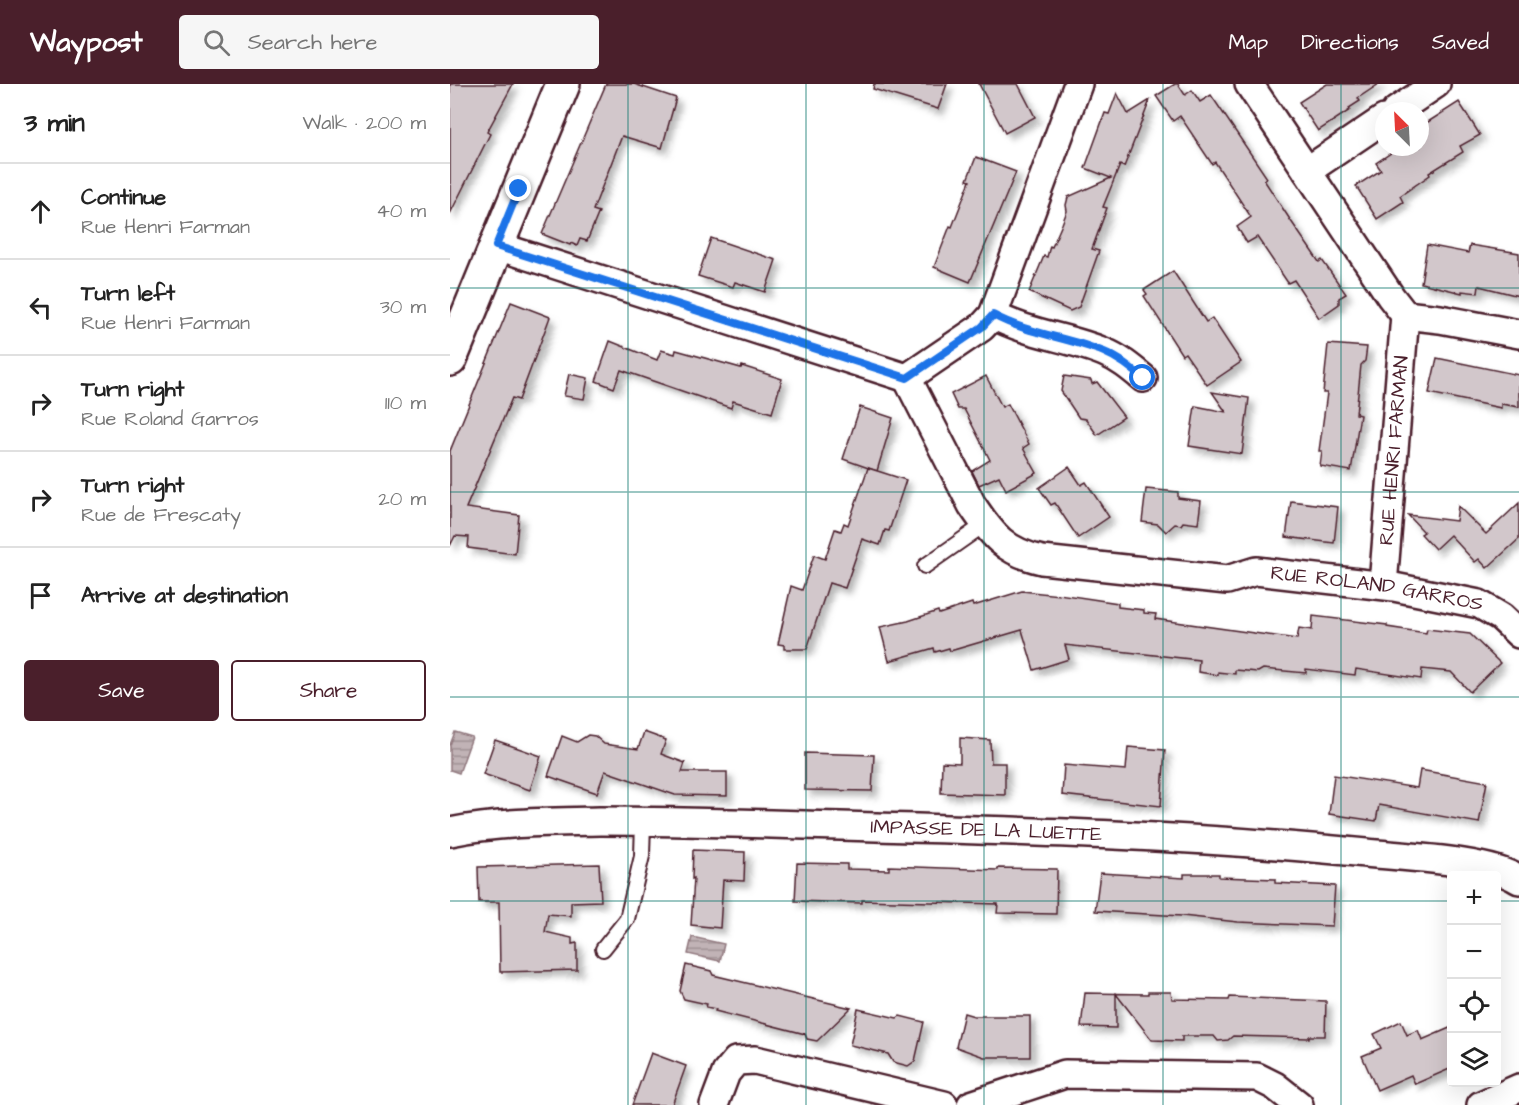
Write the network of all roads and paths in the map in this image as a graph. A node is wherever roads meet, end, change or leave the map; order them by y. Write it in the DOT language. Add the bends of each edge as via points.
graph roads {
  1 [pos="563,84"];
  2 [pos="1078,84"];
  3 [pos="1249,84"];
  4 [pos="1436,84"];
  5 [pos="1409,102"];
  6 [pos="1375,125"];
  7 [pos="1307,171"];
  8 [pos="496,246"];
  9 [pos="993,315"];
  10 [pos="1405,315"];
  11 [pos="1519,334"];
  12 [pos="450,359"];
  13 [pos="907,378"];
  14 [pos="1143,378"];
  15 [pos="985,524"];
  16 [pos="925,566"];
  17 [pos="1383,585"];
  18 [pos="1519,634"];
  19 [pos="643,821"];
  20 [pos="450,832"];
  21 [pos="1519,880"];
  22 [pos="603,949"];
  23 [pos="1519,1088"];
  24 [pos="1293,1103"];
  25 [pos="714,1105"];
  26 [pos="944,1105"];
  27 [pos="971,1105"];
  28 [pos="1482,1105"];
  1 -- 8 [label="street"];
  2 -- 9 [label="street"];
  3 -- 7 [label="street"];
  4 -- 5 [label="street"];
  6 -- 7 [label="street"];
  7 -- 10 [label="street"];
  8 -- 12 [label="street"];
  8 -- 13 [label="street"];
  9 -- 13 [label="street" via="982,327"];
  9 -- 14 [label="street" via="1009,324 1104,352 1128,364"];
  10 -- 11 [label="street"];
  10 -- 17 [label="street, RUE HENRI FARMAN"];
  13 -- 15 [label="street, RUE ROLAND GARROS"];
  15 -- 16 [label="lane"];
  15 -- 17 [label="street, RUE ROLAND GARROS" via="1010,549 1042,560 1227,580 1256,571"];
  17 -- 18 [label="street, RUE ROLAND GARROS" via="1479,604 1501,616"];
  19 -- 20 [label="street, IMPASSE DE LA LUETTE" via="518,822"];
  19 -- 21 [label="street, IMPASSE DE LA LUETTE" via="1031,831 1220,841 1473,864"];
  19 -- 22 [label="lane" via="642,856 627,919"];
  23 -- 28 [label="street"];
  24 -- 27 [label="street" via="1275,1086 1257,1077 1065,1074"];
  25 -- 26 [label="street" via="726,1073 736,1061 755,1060"];
}
